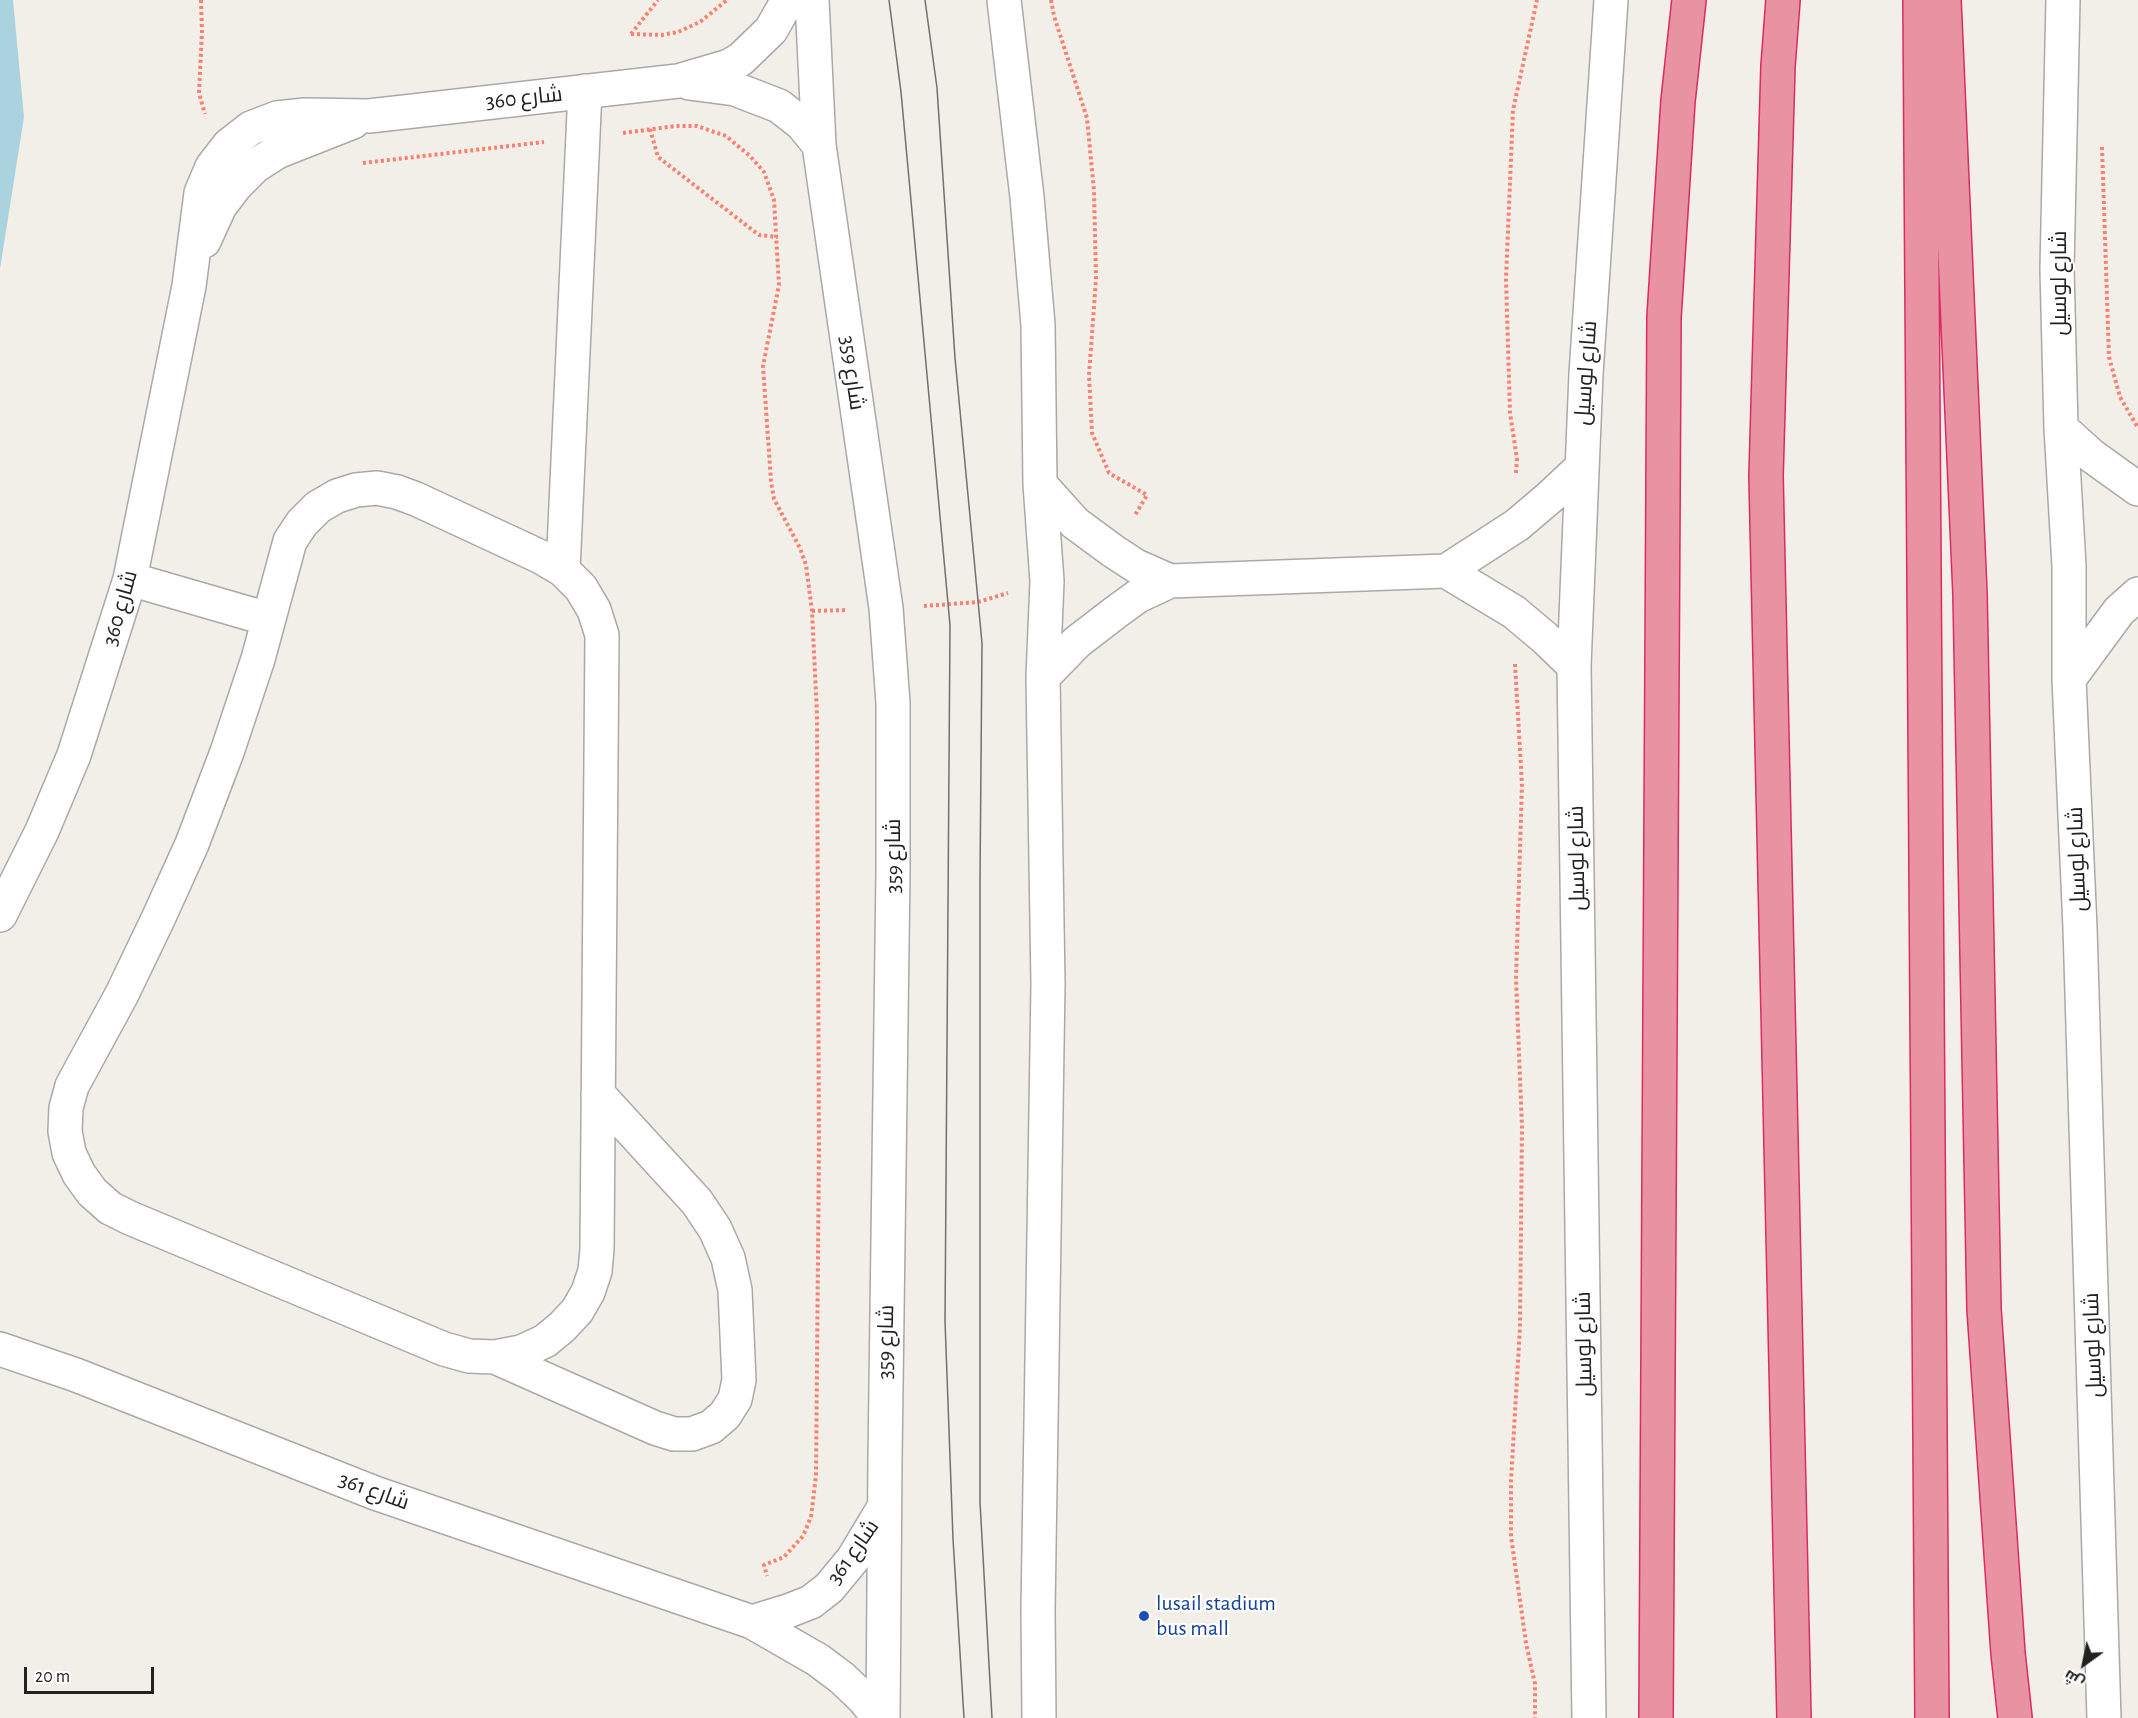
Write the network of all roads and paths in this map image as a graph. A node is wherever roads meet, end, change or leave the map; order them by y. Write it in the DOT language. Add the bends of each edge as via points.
graph roads {
  1 [pos="201,0"];
  2 [pos="658,0"];
  3 [pos="727,0"];
  4 [pos="788,0"];
  5 [pos="812,0"];
  6 [pos="1004,0"];
  7 [pos="1052,0"];
  8 [pos="1537,0"];
  9 [pos="1611,0"];
  10 [pos="1689,0"];
  11 [pos="1783,0"];
  12 [pos="1920,0"];
  13 [pos="1944,0"];
  14 [pos="2063,0"];
  15 [pos="678,81"];
  16 [pos="585,92"];
  17 [pos="369,116"];
  18 [pos="650,129"];
  19 [pos="583,138"];
  20 [pos="229,145"];
  21 [pos="819,145"];
  22 [pos="2102,145"];
  23 [pos="360,163"];
  24 [pos="778,237"];
  25 [pos="189,286"];
  26 [pos="2061,428"];
  27 [pos="2138,428"];
  28 [pos="1581,468"];
  29 [pos="1516,476"];
  30 [pos="1040,484"];
  31 [pos="2138,489"];
  32 [pos="1113,551"];
  33 [pos="563,570"];
  34 [pos="1446,571"];
  35 [pos="130,579"];
  36 [pos="1047,581"];
  37 [pos="1170,581"];
  38 [pos="2138,594"];
  39 [pos="886,608"];
  40 [pos="812,611"];
  41 [pos="268,619"];
  42 [pos="1514,659"];
  43 [pos="1574,666"];
  44 [pos="1043,677"];
  45 [pos="2069,679"];
  46 [pos="0,915"];
  47 [pos="598,1094"];
  48 [pos="0,1350"];
  49 [pos="495,1357"];
  50 [pos="885,1505"];
  51 [pos="764,1565"];
  52 [pos="752,1622"];
  53 [pos="879,1718"];
  54 [pos="884,1718"];
  55 [pos="1039,1718"];
  56 [pos="1534,1718"];
  57 [pos="1589,1718"];
  58 [pos="1656,1718"];
  59 [pos="1794,1718"];
  60 [pos="1932,1718"];
  61 [pos="2015,1718"];
  62 [pos="2104,1718"];
  1 -- 20 [label="path" via="199,93 205,114"];
  2 -- 3 [label="path" via="631,34 678,32 700,22"];
  4 -- 15 [label="street, شارع 360" via="771,30 741,59"];
  5 -- 21 [label="street, شارع 359"];
  6 -- 30 [label="street" via="1038,326"];
  7 -- 32 [label="path" via="1087,118 1094,191 1096,279 1089,375 1092,433 1109,473 1147,495"];
  8 -- 29 [label="path" via="1513,110 1506,279"];
  9 -- 28 [label="street, شارع لوسيل"];
  10 -- 58 [label="highway" via="1677,112 1664,317"];
  11 -- 59 [label="highway" via="1766,476"];
  12 -- 60 [label="highway"];
  13 -- 61 [label="highway" via="1970,594 1984,1309"];
  14 -- 26 [label="street, شارع لوسيل" via="2057,269"];
  15 -- 16 [label="street, شارع 360"];
  15 -- 21 [label="street, شارع 360" via="735,89 779,106 802,124"];
  16 -- 17 [label="street, شارع 360"];
  16 -- 19 [label="street"];
  17 -- 20 [label="street, شارع 360" via="277,118 251,128"];
  17 -- 25 [label="street, شارع 360" via="278,152 255,166 220,206"];
  18 -- 19 [label="path"];
  18 -- 24 [label="path" via="658,157 759,235"];
  18 -- 24 [label="path" via="697,126 726,136 750,156 764,172 774,200"];
  19 -- 23 [label="path"];
  19 -- 33 [label="street"];
  20 -- 25 [label="street, شارع 360" via="212,167 201,193"];
  21 -- 39 [label="street, شارع 359"];
  22 -- 27 [label="path" via="2109,357 2120,397"];
  24 -- 40 [label="path" via="779,285 763,366 771,481 774,499 806,565"];
  25 -- 35 [label="street, شارع 360"];
  26 -- 31 [label="street"];
  26 -- 45 [label="street, شارع لوسيل"];
  28 -- 34 [label="street" via="1517,525"];
  28 -- 43 [label="street, شارع لوسيل"];
  30 -- 32 [label="street" via="1075,523"];
  30 -- 36 [label="street"];
  32 -- 37 [label="street"];
  33 -- 41 [label="street" via="416,499 377,488 356,490 327,501 302,523 290,542"];
  33 -- 47 [label="street" via="581,588 594,610 602,635 604,661"];
  34 -- 37 [label="street"];
  34 -- 43 [label="street" via="1514,612"];
  35 -- 41 [label="street"];
  35 -- 46 [label="street, شارع 360" via="74,754 42,831"];
  36 -- 39 [label="path" via="978,602"];
  36 -- 44 [label="street"];
  37 -- 44 [label="street" via="1116,612 1077,642"];
  38 -- 45 [label="street" via="2119,611"];
  39 -- 40 [label="path"];
  39 -- 50 [label="street, شارع 359" via="893,703 894,873"];
  40 -- 51 [label="path" via="817,715 816,1476 811,1517 803,1536 784,1557"];
  41 -- 49 [label="street" via="227,752 192,844 138,962 72,1086 66,1108 69,1153 93,1192 110,1208 130,1218 444,1349 469,1356"];
  42 -- 56 [label="path" via="1521,783 1516,979 1521,1149 1520,1327 1510,1481 1511,1536 1535,1684"];
  43 -- 57 [label="street, شارع لوسيل"];
  44 -- 55 [label="street" via="1048,984"];
  45 -- 62 [label="street, شارع لوسيل"];
  47 -- 49 [label="street" via="597,1249 588,1292 562,1327 545,1341 521,1352"];
  47 -- 49 [label="street" via="698,1202 715,1228 728,1258 735,1290 739,1380 735,1399 711,1427 692,1434 674,1434"];
  48 -- 52 [label="street, شارع 361" via="76,1375 375,1493"];
  50 -- 52 [label="street, شارع 361" via="853,1559 829,1588 811,1602"];
  50 -- 54 [label="street, شارع 359"];
  52 -- 53 [label="street, شارع 361" via="842,1678"];
}
